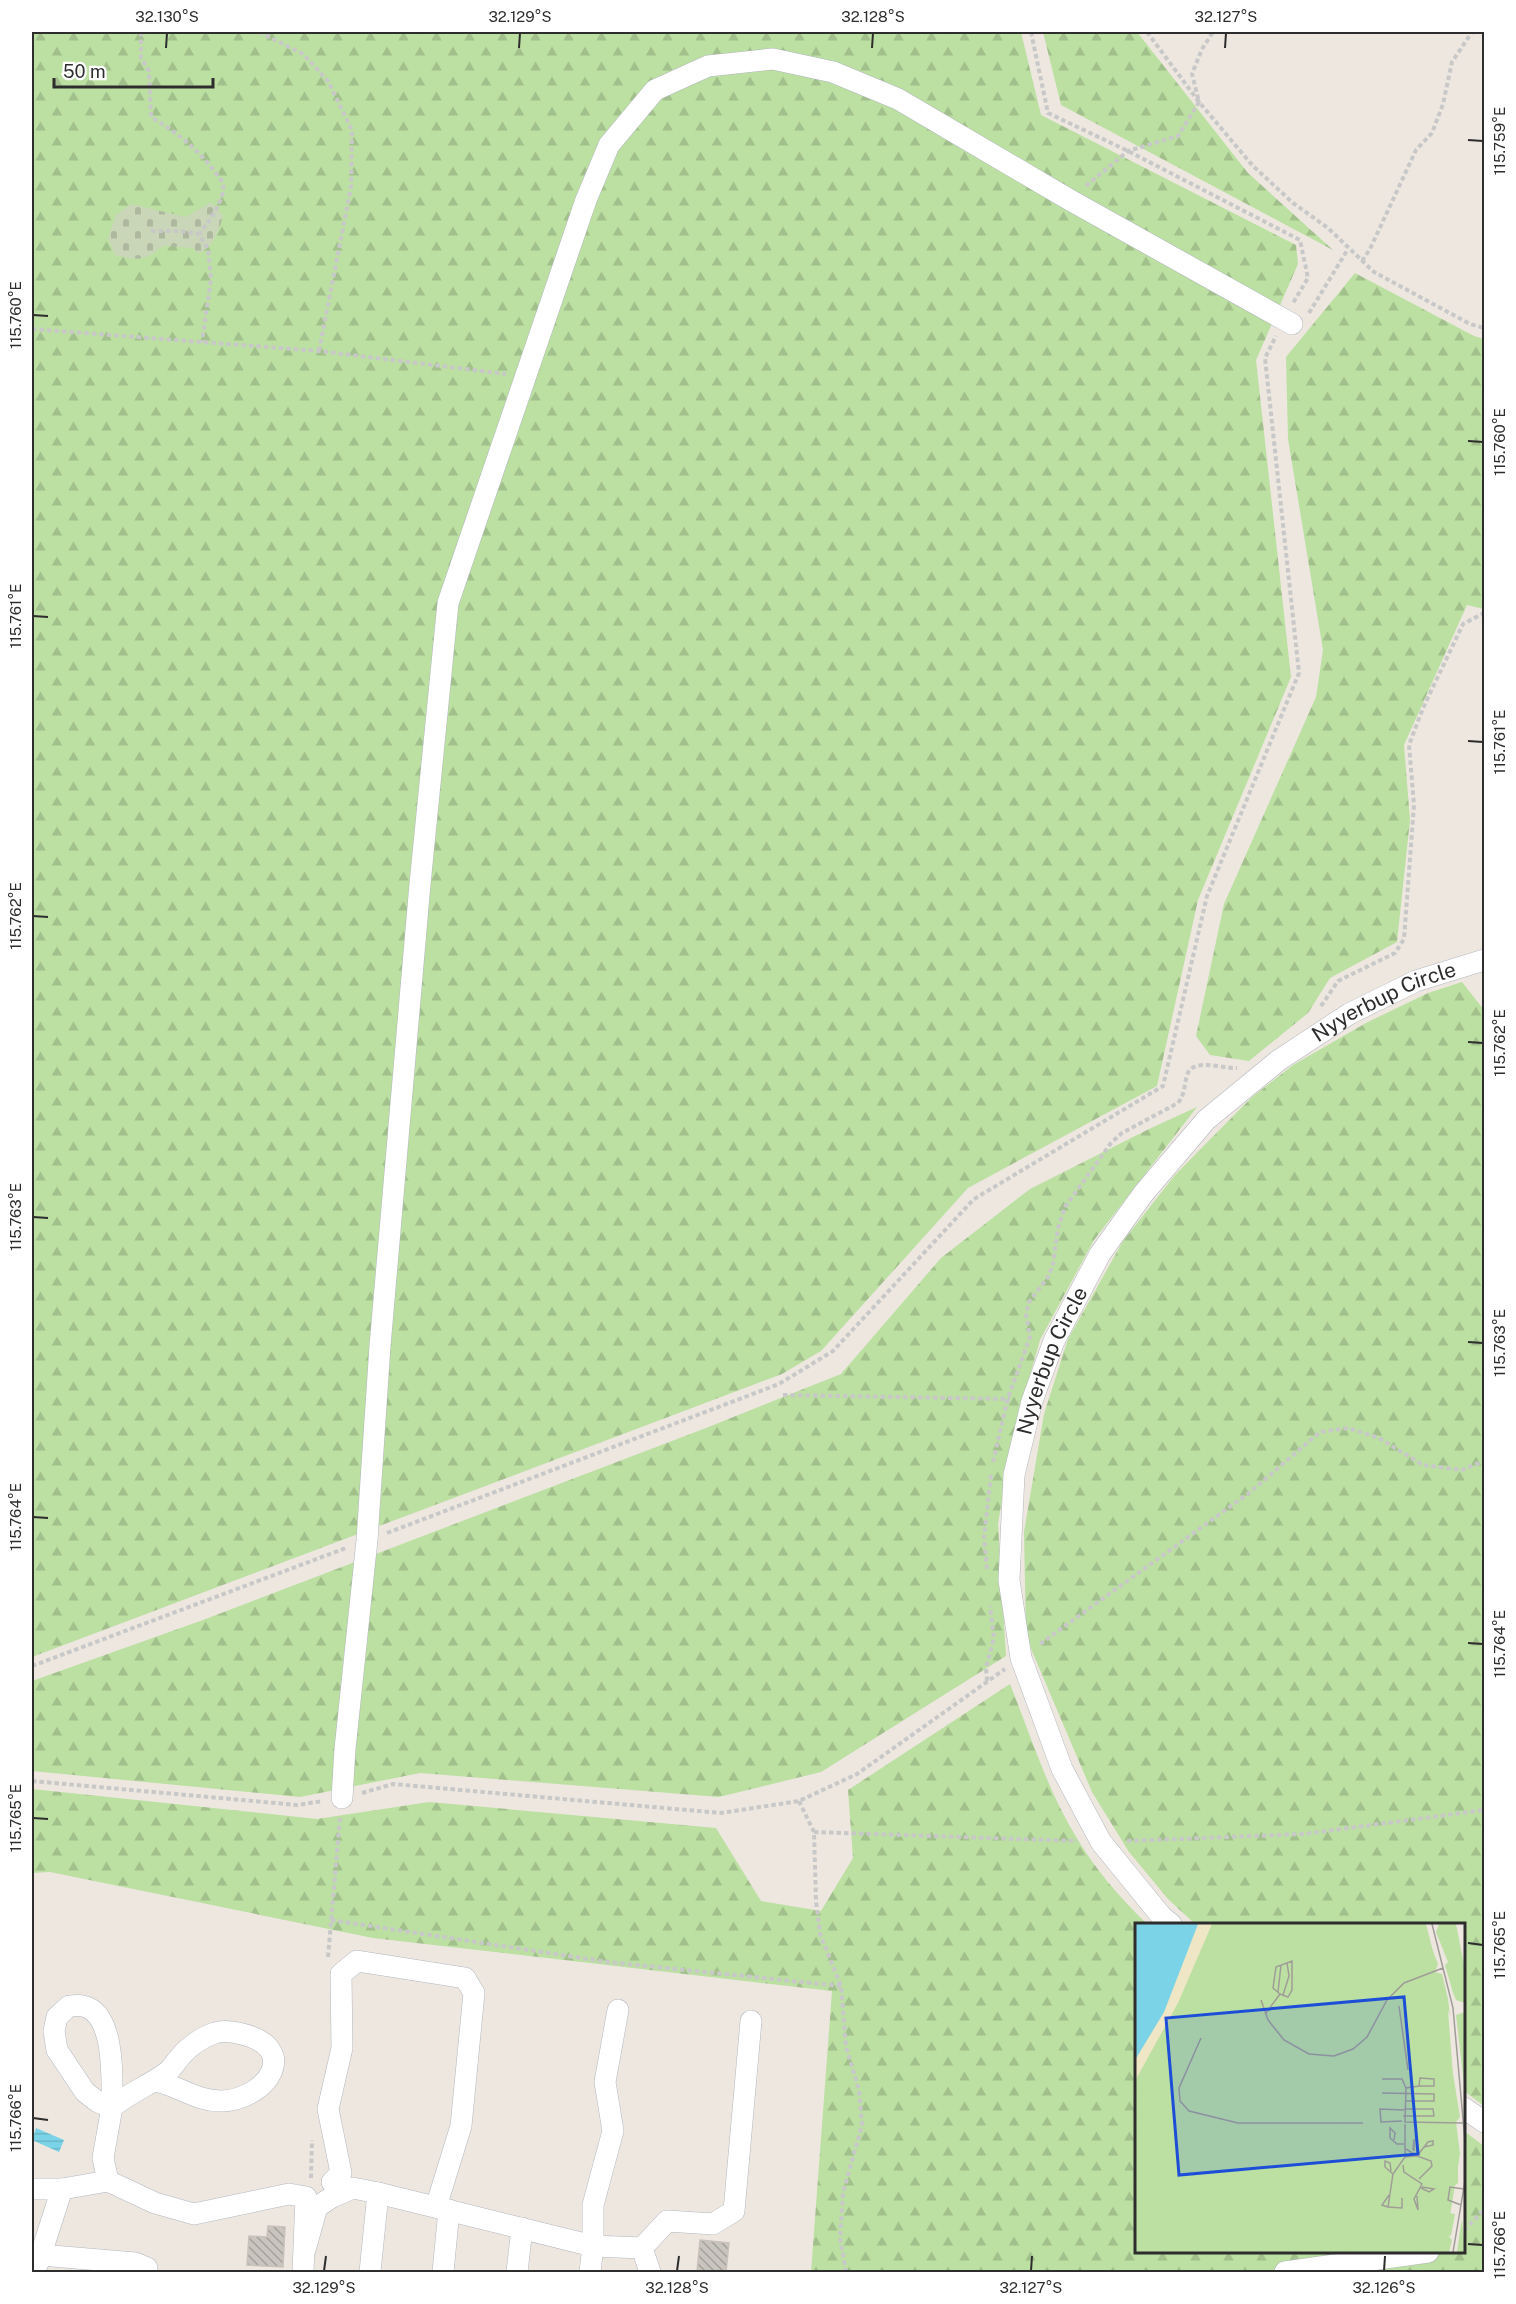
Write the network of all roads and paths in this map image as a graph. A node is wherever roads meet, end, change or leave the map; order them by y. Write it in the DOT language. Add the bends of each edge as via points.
graph roads {
  1 [pos="141,32"];
  2 [pos="260,32"];
  3 [pos="1031,32"];
  4 [pos="1147,32"];
  5 [pos="1213,32"];
  6 [pos="1472,32"];
  7 [pos="1198,102"];
  8 [pos="1128,151"];
  9 [pos="1070,200"];
  10 [pos="151,231"];
  11 [pos="199,234"];
  12 [pos="1348,249"];
  13 [pos="1362,261"];
  14 [pos="1288,321"];
  15 [pos="1485,328"];
  16 [pos="32,329"];
  17 [pos="202,342"];
  18 [pos="319,351"];
  19 [pos="525,376"];
  20 [pos="1482,966"];
  21 [pos="783,1395"];
  22 [pos="1031,1405"];
  23 [pos="1485,1461"];
  24 [pos="367,1540"];
  25 [pos="1021,1658"];
  26 [pos="32,1666"];
  27 [pos="32,1781"];
  28 [pos="342,1798"];
  29 [pos="800,1801"];
  30 [pos="1485,1810"];
  31 [pos="814,1832"];
  32 [pos="1101,1842"];
  33 [pos="331,1920"];
  34 [pos="1170,1923"];
  35 [pos="841,1986"];
  36 [pos="618,2010"];
  37 [pos="751,2021"];
  38 [pos="154,2081"];
  39 [pos="1465,2109"];
  40 [pos="1485,2122"];
  41 [pos="108,2181"];
  42 [pos="340,2185"];
  43 [pos="32,2189"];
  44 [pos="62,2189"];
  45 [pos="378,2193"];
  46 [pos="306,2197"];
  47 [pos="443,2209"];
  48 [pos="1485,2210"];
  49 [pos="522,2228"];
  50 [pos="1465,2229"];
  51 [pos="593,2246"];
  52 [pos="642,2248"];
  53 [pos="305,2250"];
  54 [pos="1421,2253"];
  55 [pos="38,2266"];
  56 [pos="146,2272"];
  57 [pos="303,2272"];
  58 [pos="370,2272"];
  59 [pos="443,2272"];
  60 [pos="517,2272"];
  61 [pos="590,2272"];
  62 [pos="650,2272"];
  63 [pos="846,2272"];
  64 [pos="1285,2272"];
  1 -- 11 [label="path" via="141,58 149,71 151,117 175,131 223,183 222,198"];
  2 -- 18 [label="path" via="303,54 328,81 352,130 351,188"];
  3 -- 8 [label="path" via="1048,113"];
  4 -- 7 [label="path"];
  5 -- 7 [label="path" via="1192,74"];
  6 -- 13 [label="path" via="1452,62 1432,133 1416,150"];
  7 -- 8 [label="path" via="1178,136"];
  7 -- 12 [label="path" via="1253,166"];
  8 -- 9 [label="path"];
  8 -- 14 [label="path" via="1300,240 1308,278"];
  9 -- 14 [label="street"];
  9 -- 19 [label="street" via="898,99 834,72 773,59 708,66 655,90 609,145"];
  10 -- 11 [label="path"];
  11 -- 17 [label="path" via="208,249 211,279"];
  12 -- 13 [label="path"];
  12 -- 14 [label="path" via="1299,330"];
  13 -- 15 [label="path" via="1374,272 1440,309"];
  14 -- 24 [label="path" via="1265,358 1299,673 1207,896 1163,1086 974,1199 833,1352 779,1384"];
  16 -- 17 [label="path"];
  17 -- 18 [label="path"];
  18 -- 19 [label="path"];
  19 -- 24 [label="street" via="448,603 418,896"];
  20 -- 22 [label="street, Nyyerbup Circle" via="1416,981 1349,1014 1279,1060 1206,1120 1143,1194 1100,1254 1054,1341"];
  21 -- 22 [label="path" via="1008,1398"];
  22 -- 25 [label="street, Nyyerbup Circle" via="1014,1475 1009,1568"];
  23 -- 25 [label="path" via="1462,1470 1423,1465 1379,1438 1348,1428 1320,1432 1249,1493"];
  24 -- 26 [label="path"];
  24 -- 28 [label="street"];
  25 -- 29 [label="path" via="856,1774"];
  25 -- 32 [label="street, Nyyerbup Circle" via="1062,1769"];
  27 -- 28 [label="path" via="297,1805"];
  28 -- 29 [label="path" via="393,1784 721,1813"];
  29 -- 31 [label="path"];
  30 -- 32 [label="path" via="1304,1834"];
  31 -- 32 [label="path"];
  31 -- 35 [label="path" via="820,1934"];
  32 -- 34 [label="street, Nyyerbup Circle"];
  33 -- 35 [label="path" via="608,1962"];
  35 -- 63 [label="path" via="846,2047 859,2090 862,2125 843,2193 840,2238"];
  36 -- 51 [label="street" via="605,2082 613,2131 593,2205"];
  37 -- 52 [label="street" via="734,2211 713,2224 667,2221"];
  38 -- 38 [label="street" via="169,2072 182,2054 215,2032 233,2032 261,2041 273,2060 270,2076 261,2087 247,2096 224,2101 200,2099"];
  38 -- 41 [label="street" via="112,2107 103,2158"];
  39 -- 40 [label="street"];
  41 -- 44 [label="street"];
  41 -- 46 [label="street" via="155,2204 194,2214 289,2194"];
  42 -- 45 [label="street"];
  42 -- 46 [label="street" via="311,2188"];
  42 -- 47 [label="street" via="328,2109 342,2048 342,1974 357,1961 465,1977 474,1993 461,2126"];
  42 -- 53 [label="street" via="317,2207"];
  43 -- 44 [label="street"];
  44 -- 55 [label="street"];
  45 -- 47 [label="street"];
  45 -- 58 [label="street"];
  46 -- 53 [label="street"];
  47 -- 49 [label="street"];
  47 -- 59 [label="street"];
  48 -- 50 [label="path"];
  49 -- 51 [label="street"];
  49 -- 60 [label="street"];
  51 -- 52 [label="street"];
  51 -- 61 [label="street"];
  52 -- 62 [label="street"];
  53 -- 57 [label="street"];
  54 -- 64 [label="street"];
  55 -- 56 [label="street" via="135,2263 147,2268"];
}
